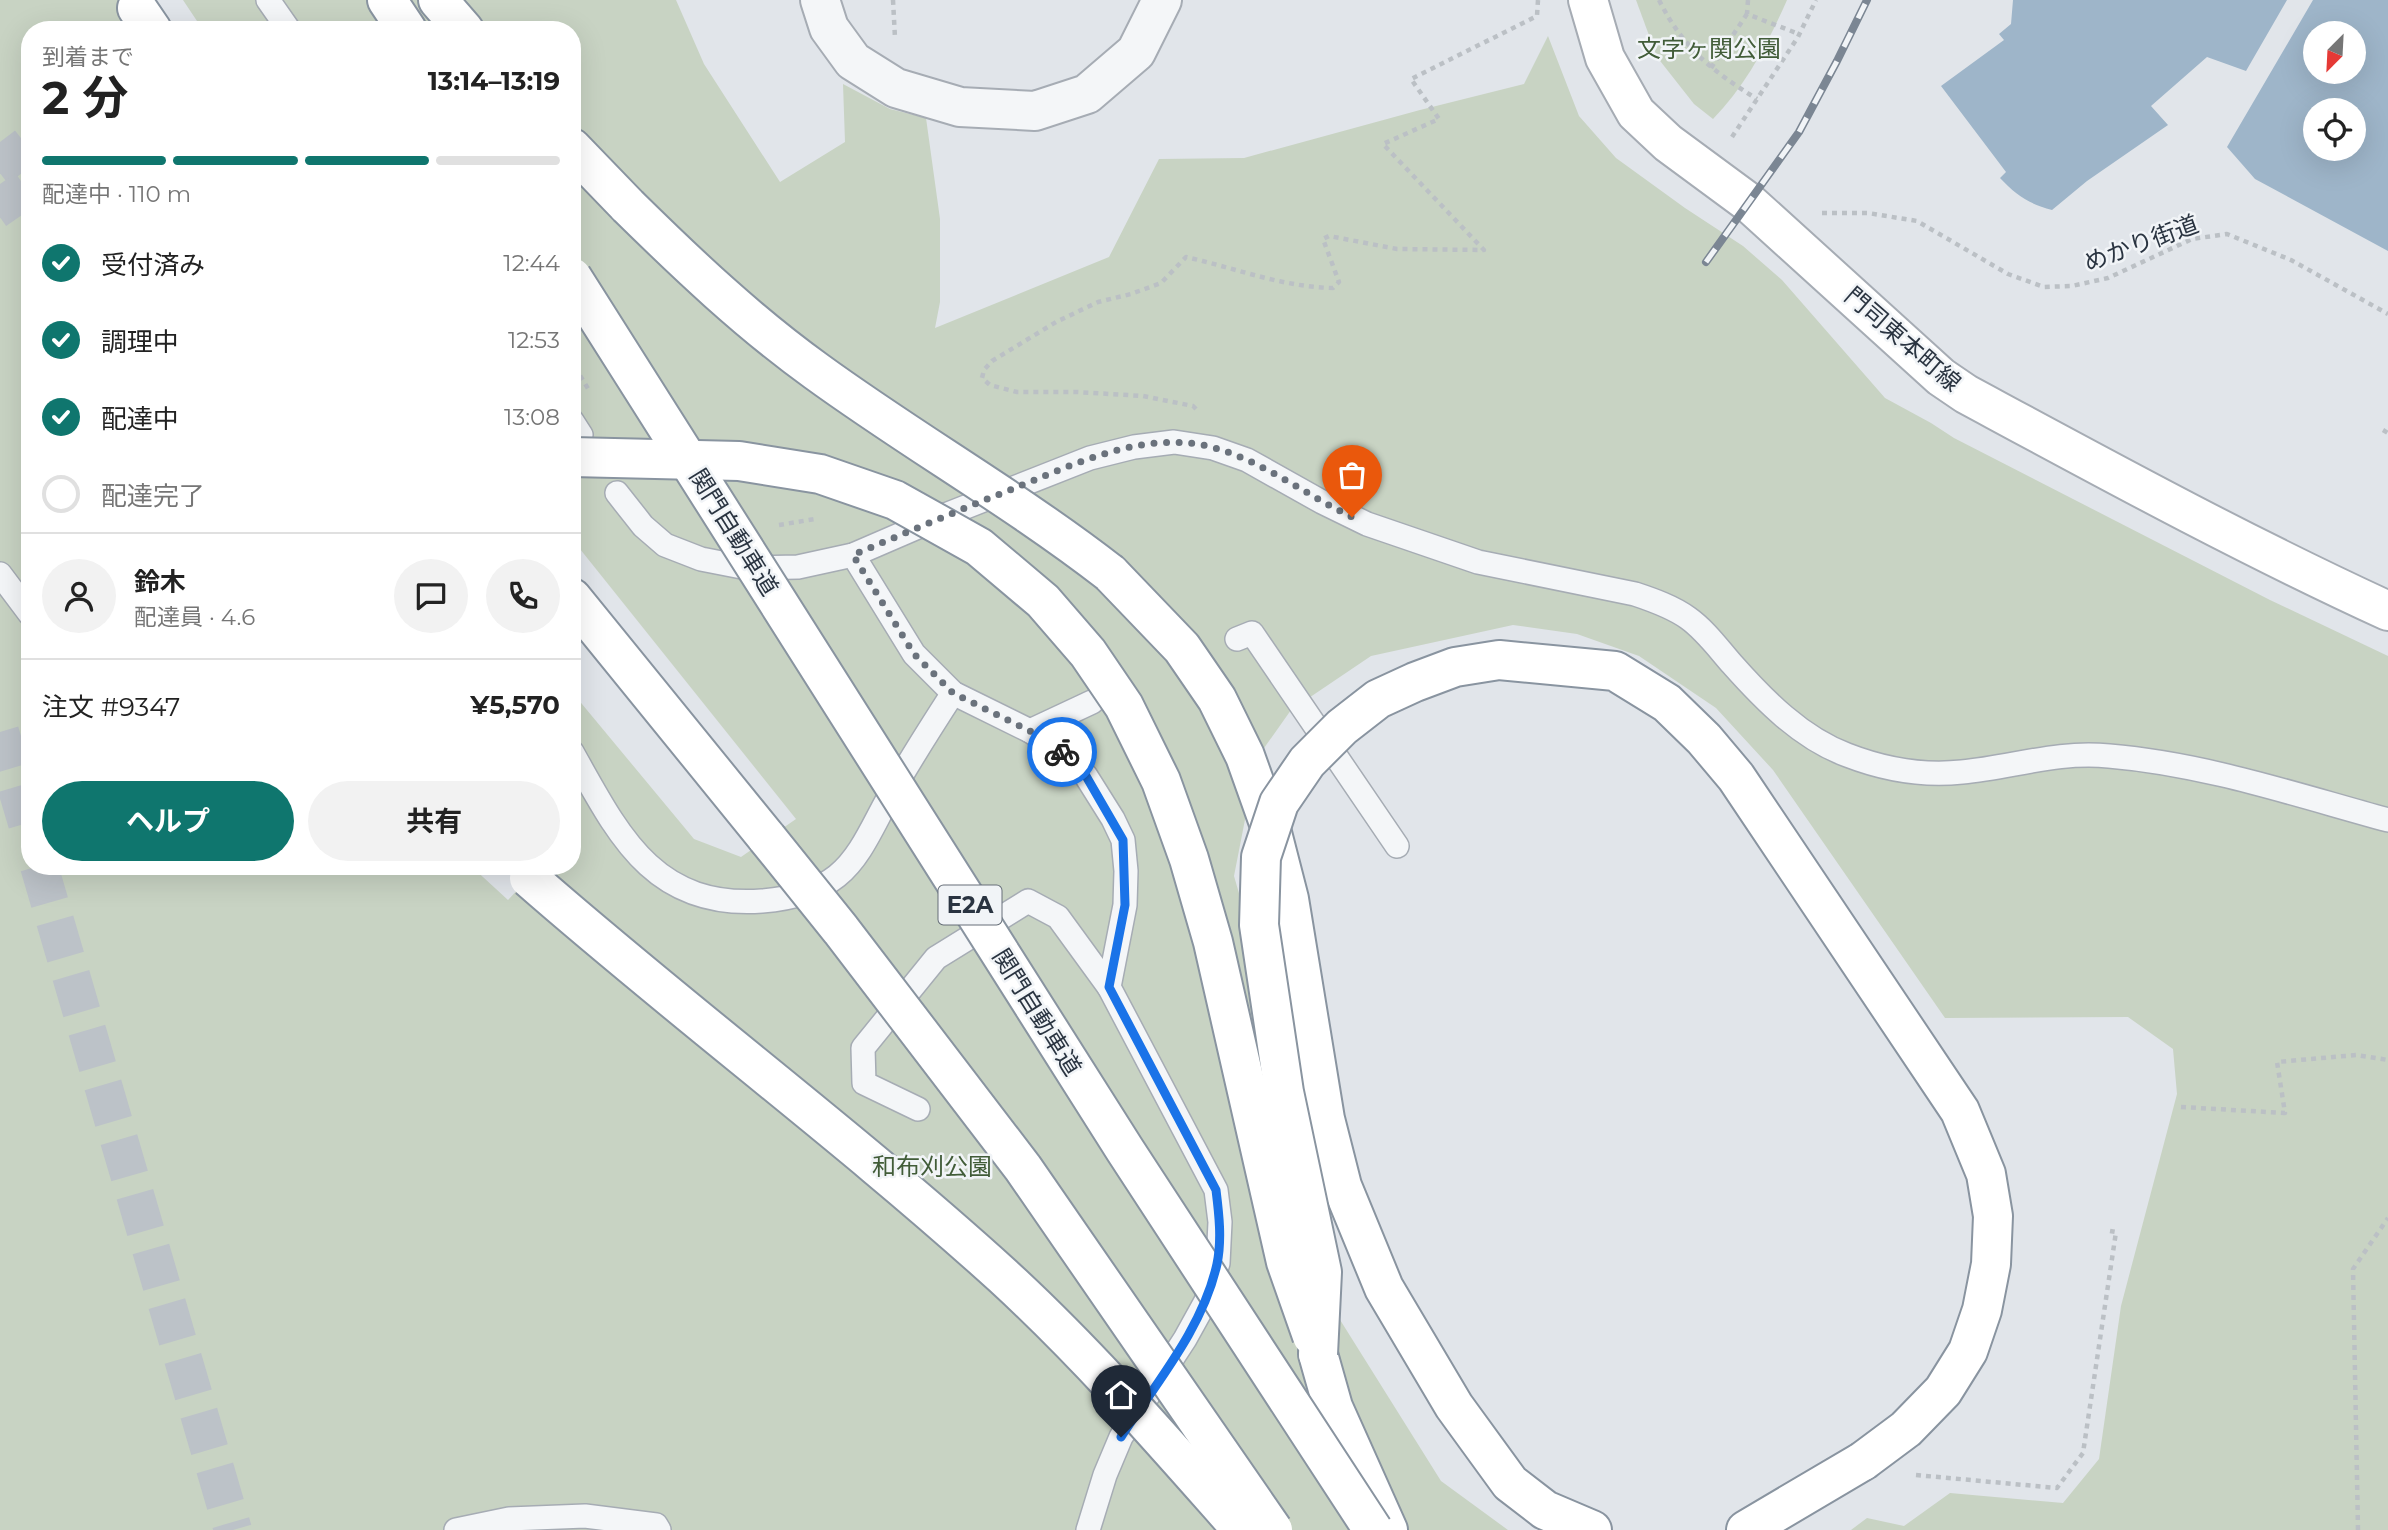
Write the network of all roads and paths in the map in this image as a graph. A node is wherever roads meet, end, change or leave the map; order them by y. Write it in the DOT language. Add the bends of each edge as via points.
graph roads {
  1 [pos="268,0"];
  2 [pos="387,0"];
  3 [pos="438,0"];
  4 [pos="820,0"];
  5 [pos="1162,0"];
  6 [pos="1538,0"];
  7 [pos="1588,0"];
  8 [pos="1659,0"];
  9 [pos="1748,0"];
  10 [pos="1816,0"];
  11 [pos="1747,14"];
  12 [pos="283,21"];
  13 [pos="401,21"];
  14 [pos="456,21"];
  15 [pos="1799,34"];
  16 [pos="1711,68"];
  17 [pos="1757,99"];
  18 [pos="1728,144"];
  19 [pos="581,157"];
  20 [pos="1820,213"];
  21 [pos="581,291"];
  22 [pos="2388,314"];
  23 [pos="1202,414"];
  24 [pos="581,439"];
  25 [pos="617,493"];
  26 [pos="853,555"];
  27 [pos="0,575"];
  28 [pos="21,602"];
  29 [pos="581,609"];
  30 [pos="2388,611"];
  31 [pos="1237,639"];
  32 [pos="953,693"];
  33 [pos="1093,702"];
  34 [pos="1030,731"];
  35 [pos="581,768"];
  36 [pos="2388,820"];
  37 [pos="1397,846"];
  38 [pos="527,875"];
  39 [pos="1109,987"];
  40 [pos="2388,1060"];
  41 [pos="2181,1107"];
  42 [pos="918,1109"];
  43 [pos="2388,1218"];
  44 [pos="2110,1231"];
  45 [pos="1318,1354"];
  46 [pos="1908,1474"];
  47 [pos="456,1530"];
  48 [pos="659,1530"];
  49 [pos="1088,1530"];
  50 [pos="1242,1530"];
  51 [pos="1273,1530"];
  52 [pos="1373,1530"];
  53 [pos="1388,1530"];
  54 [pos="1592,1530"];
  55 [pos="1746,1530"];
  56 [pos="2358,1530"];
  1 -- 12 [label="lane"];
  2 -- 13 [label="main road"];
  3 -- 14 [label="main road"];
  4 -- 5 [label="street" via="829,28 853,61 896,88 960,107 1035,111 1087,94 1136,52"];
  6 -- 23 [label="path" via="1536,16 1410,79 1439,119 1383,144 1484,250 1397,248 1329,236 1323,239 1339,282 1333,288 1276,281 1186,257 1161,283 1098,302 1056,322 992,361 982,378 990,385 1017,392 1143,396 1193,406"];
  7 -- 30 [label="main road, 門司東本町線" via="1605,58 1636,113 1668,143 1748,202 1941,377 2245,543"];
  8 -- 16 [label="path" via="1686,43"];
  9 -- 11 [label="path"];
  10 -- 15 [label="path"];
  11 -- 15 [label="path"];
  11 -- 16 [label="path"];
  15 -- 17 [label="path"];
  16 -- 17 [label="path"];
  17 -- 18 [label="path"];
  19 -- 54 [label="main road, bridge" via="755,325 870,410 1022,508 1110,573 1182,648 1217,699 1245,756 1271,829 1289,899 1325,1119 1342,1185 1384,1288 1454,1406 1510,1483 1545,1510"];
  20 -- 22 [label="path, めかり街道" via="1868,213 1917,221 2008,274 2044,287 2108,278 2192,239 2227,234 2291,260"];
  21 -- 52 [label="main road, 関門自動車道 / E2A, bridge" via="1125,1150"];
  24 -- 45 [label="main road, bridge" via="820,474 895,500 979,547 1043,601 1088,653 1124,706 1161,781 1189,859 1213,942 1286,1262"];
  25 -- 26 [label="lane" via="665,545 701,559 747,568 798,567"];
  26 -- 32 [label="lane" via="914,654"];
  26 -- 36 [label="lane" via="1090,458 1174,442 1213,447 1247,460 1367,524 1426,545 1478,562 1659,603 1700,628 1781,715 1846,755 1917,773 1961,772 2063,754 2109,756 2213,771"];
  27 -- 28 [label="lane"];
  29 -- 51 [label="main road, bridge" via="841,930 1023,1168"];
  31 -- 37 [label="lane" via="1252,633"];
  32 -- 34 [label="lane"];
  32 -- 35 [label="lane" via="860,848 837,876 808,891 775,900 740,902 702,895 651,869 612,823"];
  33 -- 34 [label="lane"];
  34 -- 39 [label="lane" via="1065,754 1086,776 1123,840 1125,905"];
  38 -- 50 [label="main road, bridge" via="1005,1278 1141,1416"];
  39 -- 42 [label="lane" via="1058,917 1028,901 936,958 863,1048 864,1083"];
  39 -- 49 [label="lane" via="1216,1190 1220,1222 1217,1263 1206,1301 1121,1437"];
  40 -- 41 [label="path" via="2356,1055 2277,1062 2285,1113"];
  43 -- 56 [label="path" via="2353,1269"];
  44 -- 46 [label="path" via="2116,1232 2083,1453 2057,1488"];
  45 -- 53 [label="main road" via="1333,1407"];
  45 -- 55 [label="main road, bridge" via="1322,1272 1284,1091 1259,925 1261,857 1279,803 1307,762 1342,727 1378,699 1415,682 1455,667 1499,660 1615,671 1667,703 1736,776 1960,1111 1986,1174 1993,1216 1991,1264 1982,1310 1968,1351 1943,1391 1906,1429 1863,1461"];
  47 -- 48 [label="lane" via="509,1519 585,1516 656,1525"];
}
